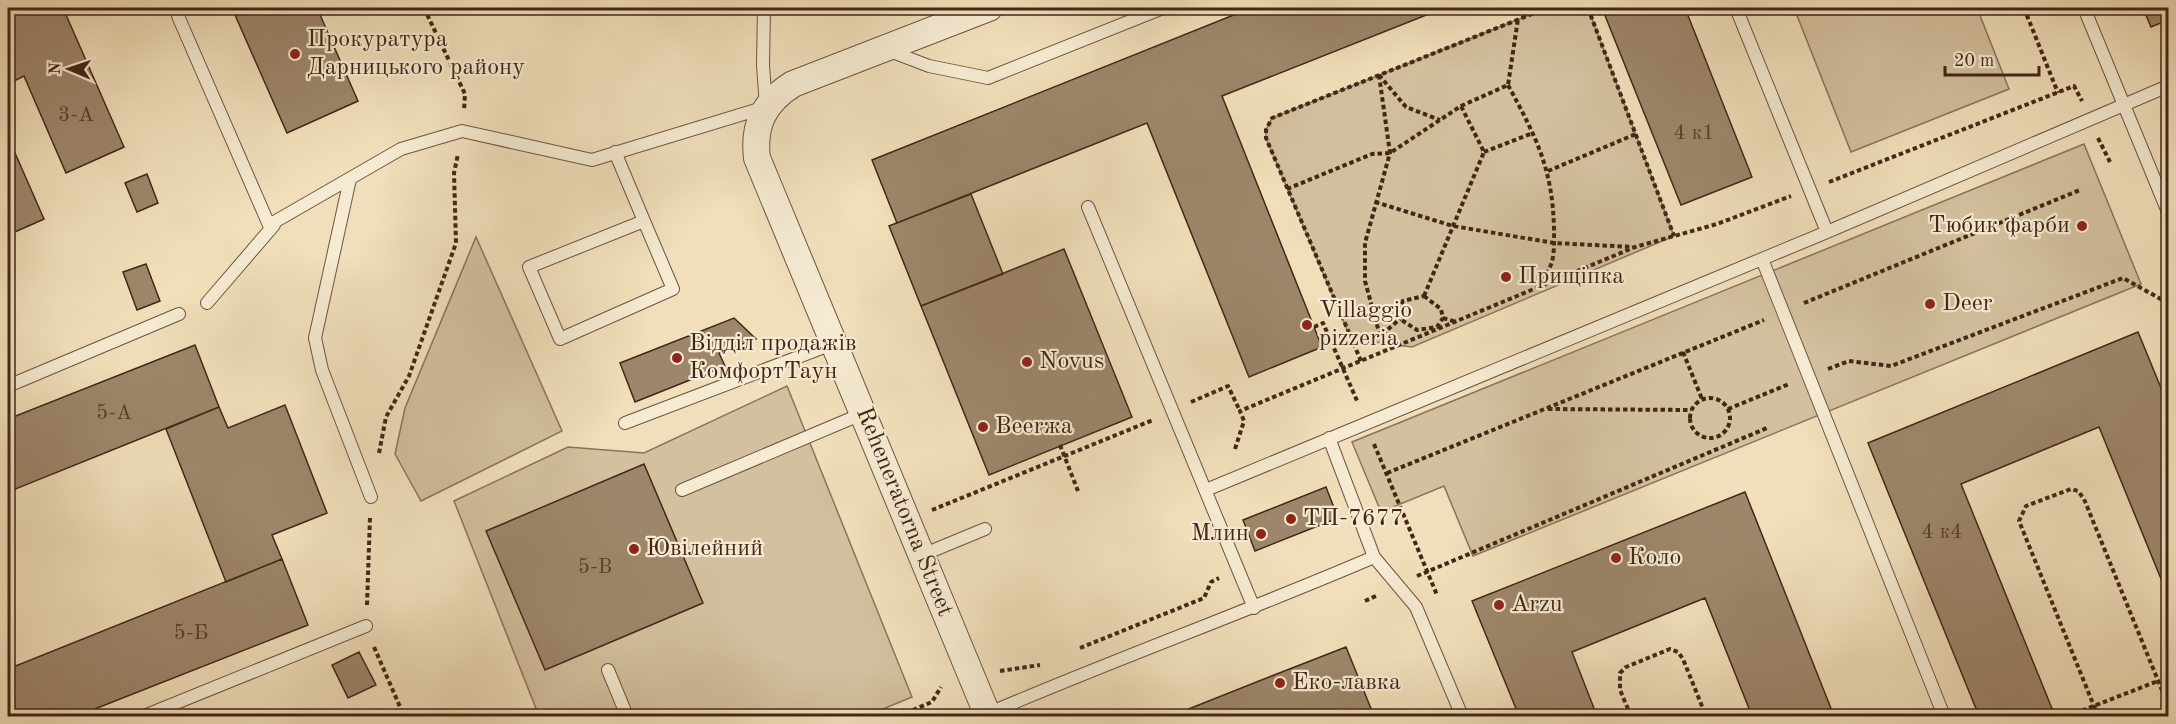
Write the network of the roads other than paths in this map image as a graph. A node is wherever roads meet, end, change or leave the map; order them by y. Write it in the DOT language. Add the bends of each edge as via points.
graph roads {
  1 [pos="764,8"];
  2 [pos="989,8"];
  3 [pos="1162,8"];
  4 [pos="1736,8"];
  5 [pos="2084,8"];
  6 [pos="178,16"];
  7 [pos="886,50"];
  8 [pos="2169,86"];
  9 [pos="2123,105"];
  10 [pos="766,107"];
  11 [pos="615,152"];
  12 [pos="350,179"];
  13 [pos="1088,207"];
  14 [pos="2169,212"];
  15 [pos="644,221"];
  16 [pos="269,225"];
  17 [pos="1827,232"];
  18 [pos="1762,259"];
  19 [pos="207,303"];
  20 [pos="179,314"];
  21 [pos="835,343"];
  22 [pos="8,386"];
  23 [pos="864,413"];
  24 [pos="625,423"];
  25 [pos="1329,438"];
  26 [pos="682,490"];
  27 [pos="1206,490"];
  28 [pos="371,498"];
  29 [pos="985,529"];
  30 [pos="922,555"];
  31 [pos="1374,557"];
  32 [pos="1254,608"];
  33 [pos="366,626"];
  34 [pos="608,670"];
  35 [pos="986,716"];
  36 [pos="144,717"];
  37 [pos="627,717"];
  38 [pos="1462,717"];
  39 [pos="1944,717"];
  1 -- 10 [label="lane"];
  2 -- 7 [label="street"];
  3 -- 7 [label="lane" via="988,78 929,66"];
  4 -- 17 [label="lane"];
  5 -- 9 [label="lane"];
  6 -- 16 [label="lane"];
  7 -- 10 [label="street" via="792,84"];
  8 -- 9 [label="lane"];
  9 -- 14 [label="lane"];
  9 -- 17 [label="lane"];
  10 -- 11 [label="lane"];
  10 -- 21 [label="street, Reheneratorna Street" via="755,140 757,158"];
  11 -- 12 [label="lane" via="592,160 462,131 401,149"];
  11 -- 15 [label="lane"];
  12 -- 16 [label="lane"];
  12 -- 28 [label="lane" via="315,338 322,370"];
  13 -- 27 [label="lane"];
  15 -- 15 [label="lane" via="530,267 560,339 673,289"];
  16 -- 19 [label="lane" via="274,225"];
  17 -- 18 [label="lane"];
  18 -- 25 [label="lane"];
  18 -- 39 [label="lane"];
  20 -- 22 [label="lane"];
  21 -- 23 [label="street, Reheneratorna Street"];
  21 -- 24 [label="lane"];
  23 -- 26 [label="lane"];
  23 -- 30 [label="street, Reheneratorna Street"];
  25 -- 27 [label="lane"];
  25 -- 31 [label="lane"];
  27 -- 32 [label="lane"];
  29 -- 30 [label="lane"];
  30 -- 35 [label="street, Reheneratorna Street"];
  31 -- 32 [label="lane"];
  31 -- 38 [label="lane" via="1416,607"];
  32 -- 35 [label="lane" via="1080,674"];
  33 -- 36 [label="lane"];
  34 -- 37 [label="lane"];
}
